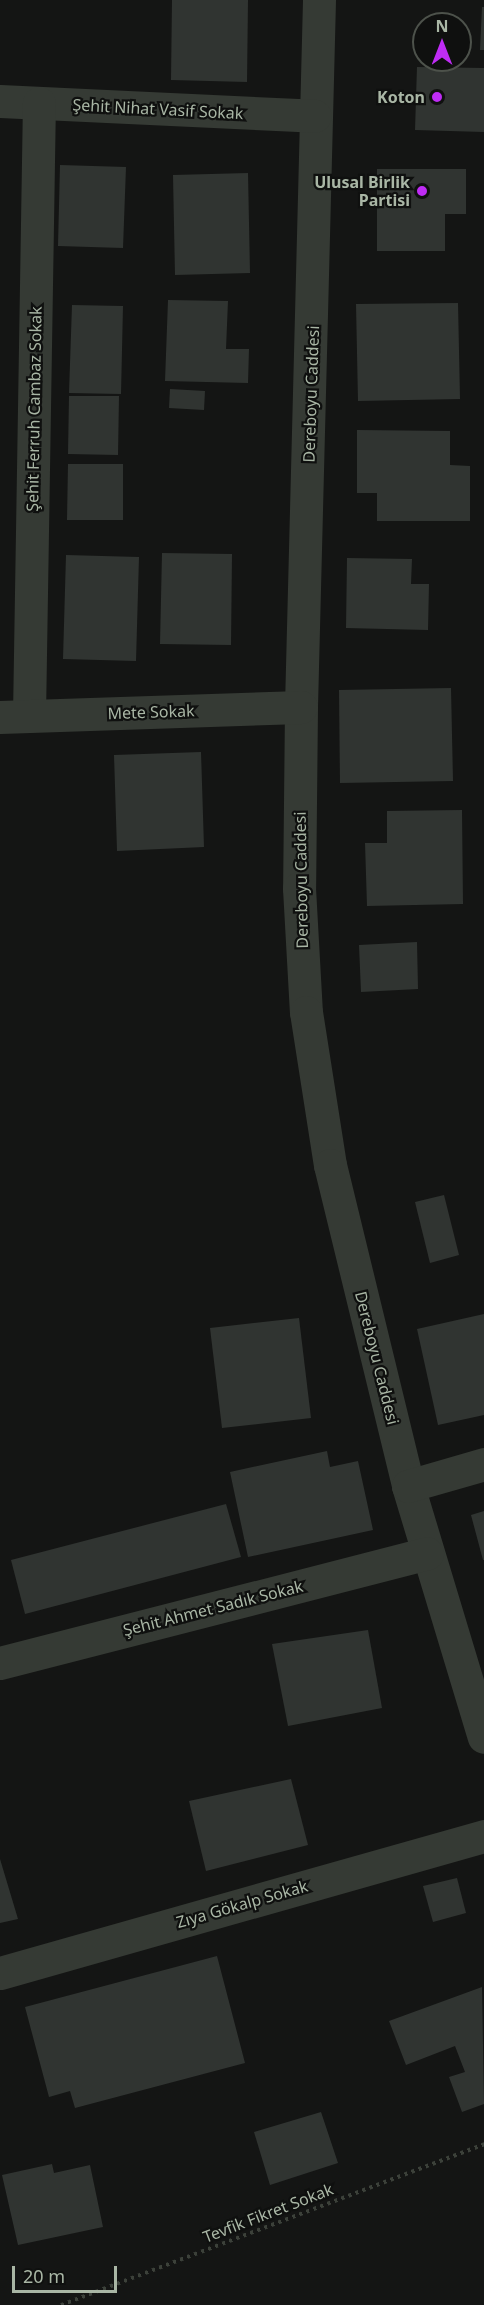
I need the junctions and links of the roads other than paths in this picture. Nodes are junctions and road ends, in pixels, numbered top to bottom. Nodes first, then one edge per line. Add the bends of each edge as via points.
1 (319, 0) edge
2 (0, 101) edge
3 (39, 103) junction
4 (315, 116) junction
5 (301, 707) junction
6 (14, 716) edge
7 (484, 1464) edge
8 (408, 1486) junction
9 (427, 1553) junction
10 (0, 1663) edge
11 (484, 1737) edge
12 (484, 1836) edge
13 (0, 1973) edge

1 - 4 street, Dereboyu Caddesi
2 - 3 street, Şehit Nihat Vasif Sokak
3 - 4 street, Şehit Nihat Vasif Sokak
3 - 6 street, Şehit Ferruh Cambaz Sokak
4 - 5 street, Dereboyu Caddesi
5 - 6 street, Mete Sokak
5 - 8 street, Dereboyu Caddesi via 299,888 314,1080 330,1165
7 - 8 street
8 - 9 street, Dereboyu Caddesi
9 - 10 street, Şehit Ahmet Sadık Sokak
9 - 11 street, Dereboyu Caddesi
12 - 13 street, Zıya Gökalp Sokak

